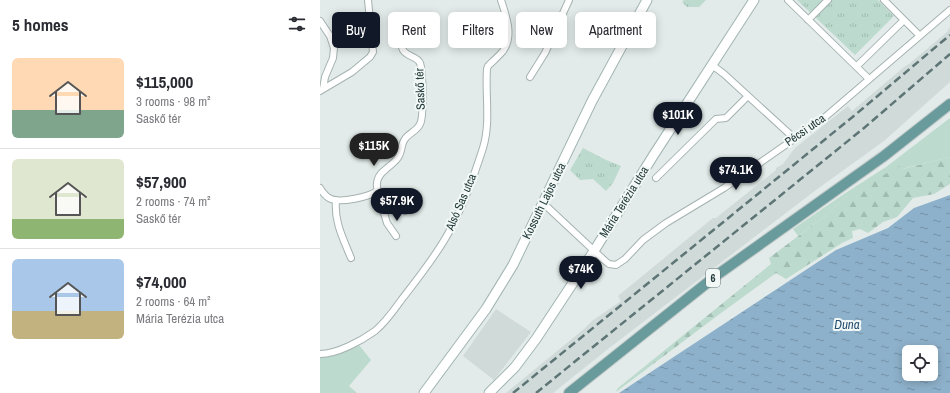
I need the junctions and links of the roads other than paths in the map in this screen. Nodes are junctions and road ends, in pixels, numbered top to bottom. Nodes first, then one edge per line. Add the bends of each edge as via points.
1 (368, 0) edge
2 (502, 0) edge
3 (569, 0) edge
4 (647, 0) edge
5 (754, 0) edge
6 (788, 0) edge
7 (828, 0) edge
8 (884, 0) edge
9 (950, 10) edge
10 (808, 20) junction
11 (904, 20) junction
12 (320, 21) edge
13 (920, 36) junction
14 (403, 48) edge
15 (712, 65) junction
16 (857, 66) junction
17 (530, 77) dead end
18 (869, 79) junction
19 (322, 90) edge
20 (748, 96) junction
21 (950, 104) edge
22 (794, 138) junction
23 (656, 178) dead end
24 (320, 188) edge
25 (377, 191) junction
26 (336, 200) junction
27 (543, 203) junction
28 (389, 208) junction
29 (406, 211) dead end
30 (396, 236) dead end
31 (594, 251) junction
32 (351, 258) dead end
33 (320, 354) edge
34 (424, 393) edge
35 (489, 393) edge
36 (569, 393) edge

1 - 19 street via 373,52 352,72
2 - 33 street, Alsó Sas utca via 509,35 508,44 487,69 487,125 483,147 450,231 381,325 340,350
3 - 17 street via 545,53
4 - 27 main road, Kossuth Lajos utca via 592,101
5 - 15 main road, Mária Terézia utca
6 - 10 street
7 - 10 street
8 - 11 street
9 - 13 street, Pécsi utca
10 - 16 street
11 - 13 street
11 - 16 street
12 - 19 street via 334,48
13 - 18 street, Pécsi utca
14 - 25 street, Saskő tér via 406,54 420,62 421,123 404,140 399,158 378,178
15 - 20 street
15 - 31 main road, Mária Terézia utca
16 - 18 street
18 - 22 street, Pécsi utca via 824,118
20 - 22 street
20 - 23 street via 726,118 716,119
21 - 36 main road, 6 via 884,156 717,275
22 - 31 street, Pécsi utca via 724,188 666,223 643,240 620,263 609,264
24 - 26 street via 329,198
25 - 26 street via 370,196
25 - 28 street
26 - 32 street via 337,223
27 - 31 street, Pécsi utca
27 - 34 main road, Kossuth Lajos utca via 498,291
28 - 29 street via 395,206
28 - 30 street via 384,213 386,223
31 - 35 main road, Mária Terézia utca via 529,350

